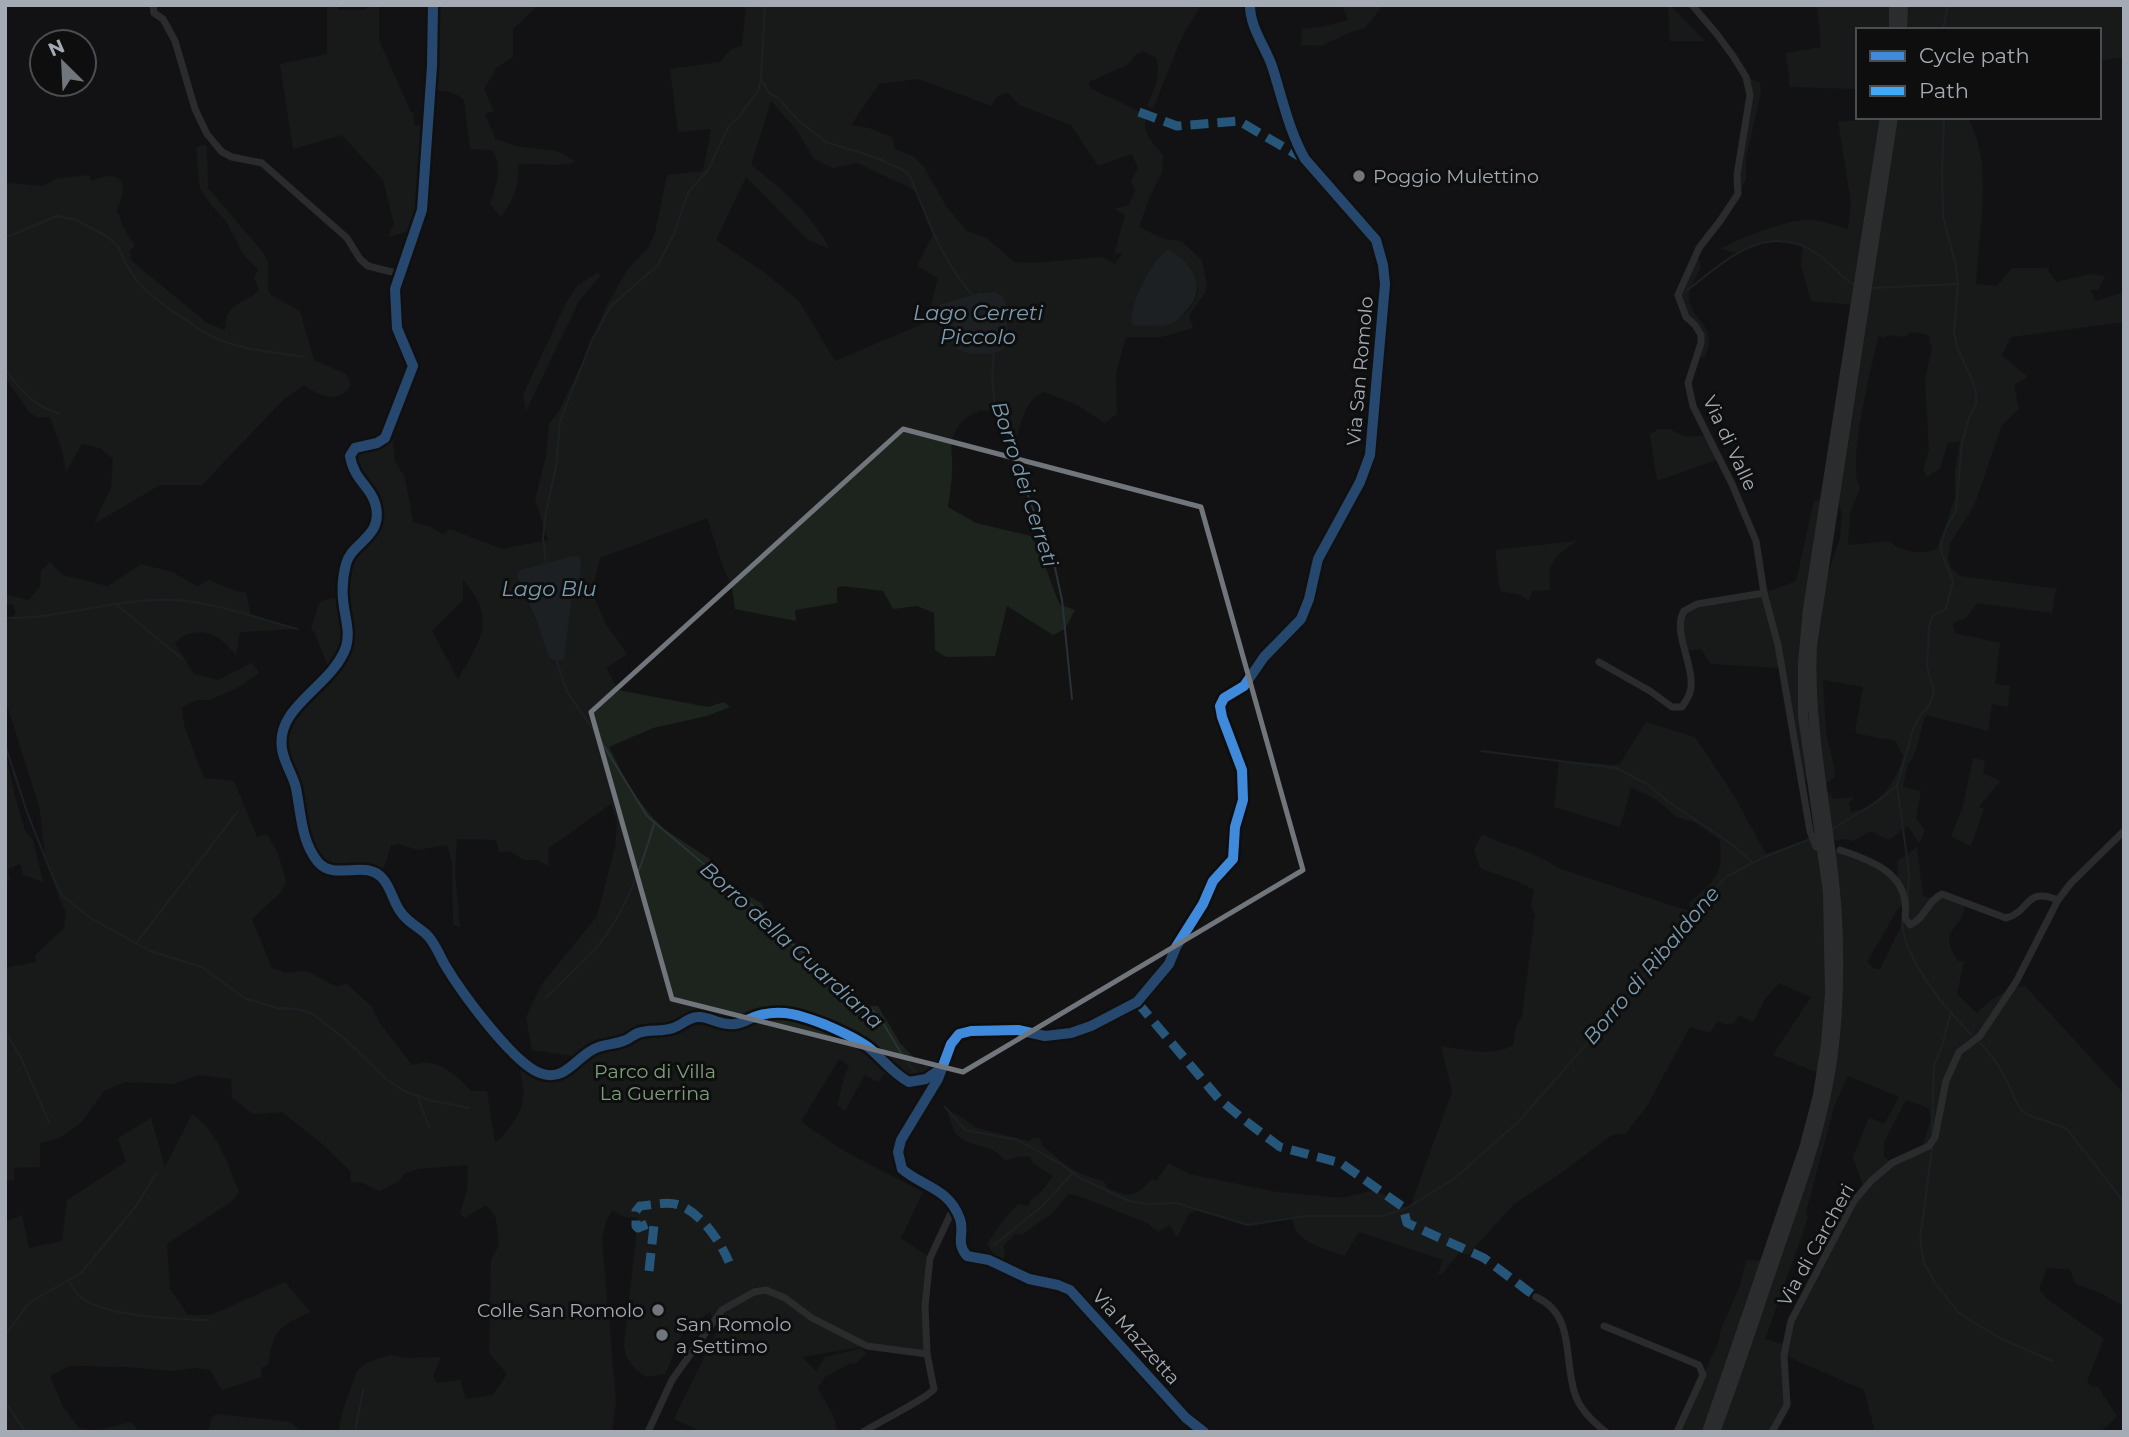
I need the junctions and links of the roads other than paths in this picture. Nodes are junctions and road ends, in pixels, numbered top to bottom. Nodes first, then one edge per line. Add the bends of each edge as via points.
1 (153, 5) edge
2 (433, 5) edge
3 (1250, 5) edge
4 (1692, 5) edge
5 (1894, 5) edge
6 (1903, 5) edge
7 (1894, 28) edge
8 (1902, 28) edge
9 (1885, 119) edge
10 (1893, 119) edge
11 (400, 274) junction
12 (1764, 593) junction
13 (1598, 662) dead end
14 (2124, 831) edge
15 (1813, 841) dead end
16 (1840, 850) dead end
17 (2058, 900) junction
18 (939, 1070) junction
19 (953, 1209) junction
20 (1536, 1297) dead end
21 (1604, 1326) dead end
22 (927, 1354) junction
23 (648, 1432) edge
24 (863, 1432) edge
25 (1204, 1432) edge
26 (1606, 1432) edge
27 (1677, 1432) edge
28 (1707, 1432) edge
29 (1715, 1432) edge
30 (1772, 1432) edge

1 - 11 street via 175,41 195,109 222,152 262,163 348,239 368,266
2 - 11 street via 422,210
3 - 18 street, Via San Romolo via 1297,145 1377,240 1385,284 1370,455 1318,559 1301,619 1264,657 1244,686 1224,698 1220,706 1242,770 1233,859 1213,881 1169,964 1137,1002 1081,1030 1045,1036 1018,1030 959,1034
4 - 12 street, Via di Valle via 1733,56 1746,77 1750,95 1738,194 1699,247 1678,299 1701,335 1688,383 1693,407 1756,541
5 - 7 highway
6 - 8 highway
9 - 28 highway via 1803,663 1803,716 1828,892 1826,1044 1805,1145
10 - 29 highway via 1812,645 1812,717 1838,929 1835,1037 1812,1150
11 - 18 street via 395,289 397,328 412,372 385,438 355,448 350,456 376,514 369,538 347,560 342,597 348,637 331,674 289,714 282,731 281,748 295,786 299,817 319,863 337,871 366,869 381,877 409,923 426,934 488,1024 528,1067 542,1074 564,1072 592,1049 639,1033 678,1027 690,1018 737,1024 771,1012 788,1012 825,1025 867,1046 909,1082 926,1079
12 - 13 street via 1697,604 1684,611 1680,622 1691,691 1682,706 1672,707
12 - 15 street, Via di Valle via 1778,645
14 - 17 street, Via di Carcheri
16 - 17 street via 1876,865 1898,882 1905,894 1905,918 1910,925 1942,894 2006,918 2037,895
17 - 30 street, Via di Carcheri via 2016,982 1980,1036 1955,1058 1935,1137 1929,1146 1892,1163 1871,1181 1837,1232 1791,1321 1784,1355 1787,1405
18 - 19 street, Via San Romolo via 901,1140 898,1160 910,1176 943,1194
19 - 22 street via 929,1258
19 - 25 street, Via Mazzetta via 960,1218 960,1243 967,1256 1070,1290
20 - 26 street via 1551,1306 1563,1322 1575,1395
21 - 27 street via 1699,1365 1703,1376
22 - 23 street via 867,1346 812,1318 785,1298 766,1290 754,1292 722,1310 673,1380
22 - 24 street via 931,1394

